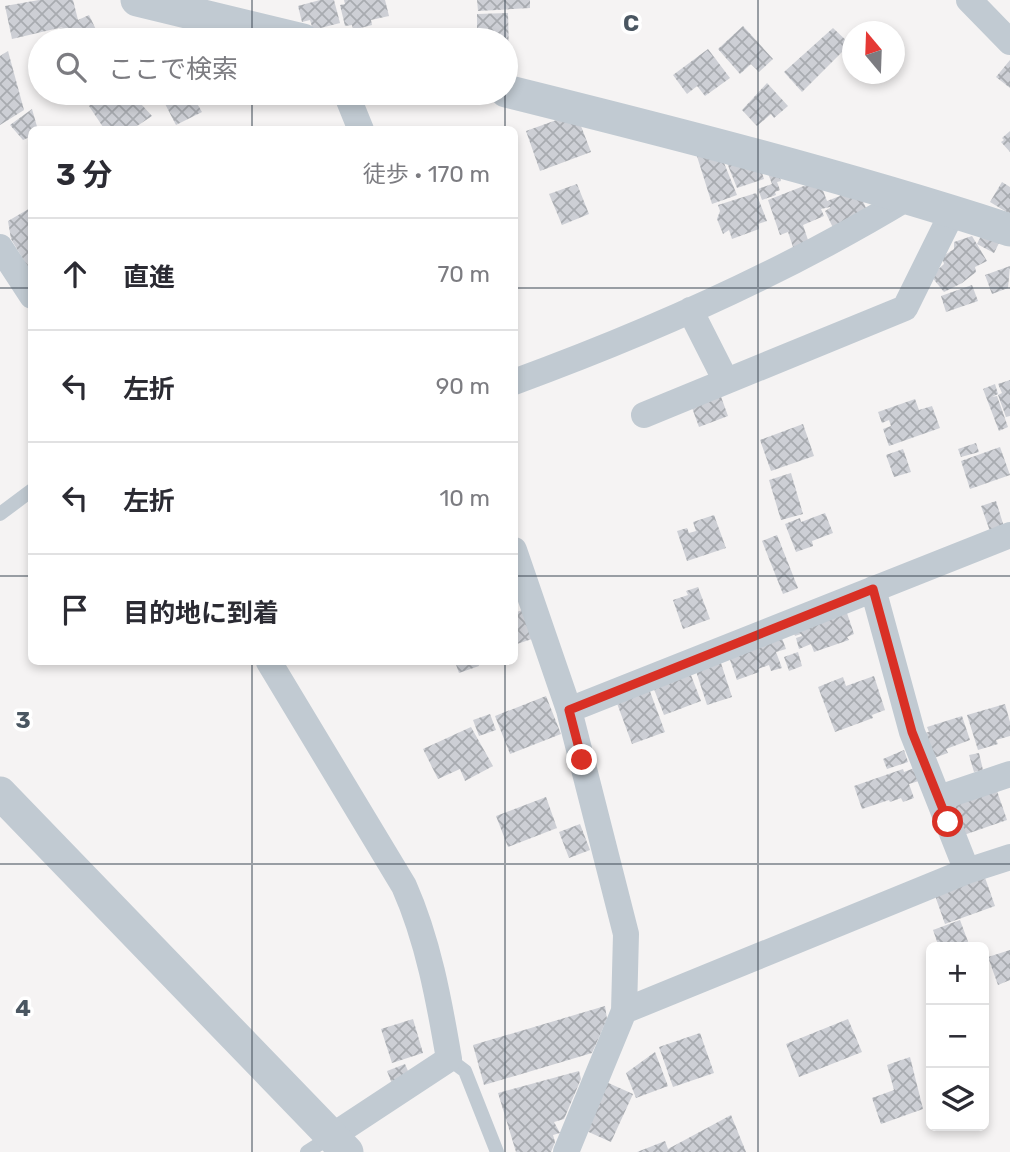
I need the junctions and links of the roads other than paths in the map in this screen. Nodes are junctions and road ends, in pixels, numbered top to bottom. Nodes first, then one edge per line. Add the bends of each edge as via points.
1 (137, 0) edge
2 (969, 0) edge
3 (253, 28) edge
4 (1010, 41) edge
5 (518, 94) edge
6 (351, 105) edge
7 (359, 126) edge
8 (909, 197) junction
9 (953, 211) junction
10 (1010, 230) edge
11 (0, 247) edge
12 (28, 290) edge
13 (690, 310) junction
14 (518, 381) edge
15 (726, 381) junction
16 (644, 415) dead end
17 (28, 493) edge
18 (0, 514) edge
19 (1010, 535) edge
20 (518, 562) edge
21 (873, 589) junction
22 (271, 665) edge
23 (569, 710) junction
24 (1010, 774) edge
25 (0, 793) edge
26 (939, 798) junction
27 (1010, 857) edge
28 (967, 871) junction
29 (624, 1011) junction
30 (449, 1059) junction
31 (329, 1147) edge
32 (498, 1152) edge
33 (566, 1152) edge

1 - 3 street
2 - 4 street
5 - 8 street
6 - 7 street
8 - 9 street
8 - 13 street via 821,247
9 - 10 street
9 - 15 street via 905,308
11 - 12 street
13 - 14 street
13 - 15 street
15 - 16 street
17 - 18 lane
19 - 21 street
20 - 23 street
21 - 23 street
21 - 26 street via 912,732
22 - 30 street via 404,886 419,919
23 - 29 street via 626,934
24 - 26 street
25 - 31 street
26 - 28 street
27 - 28 street
28 - 29 street
29 - 33 street
30 - 31 street
30 - 32 lane via 465,1071

